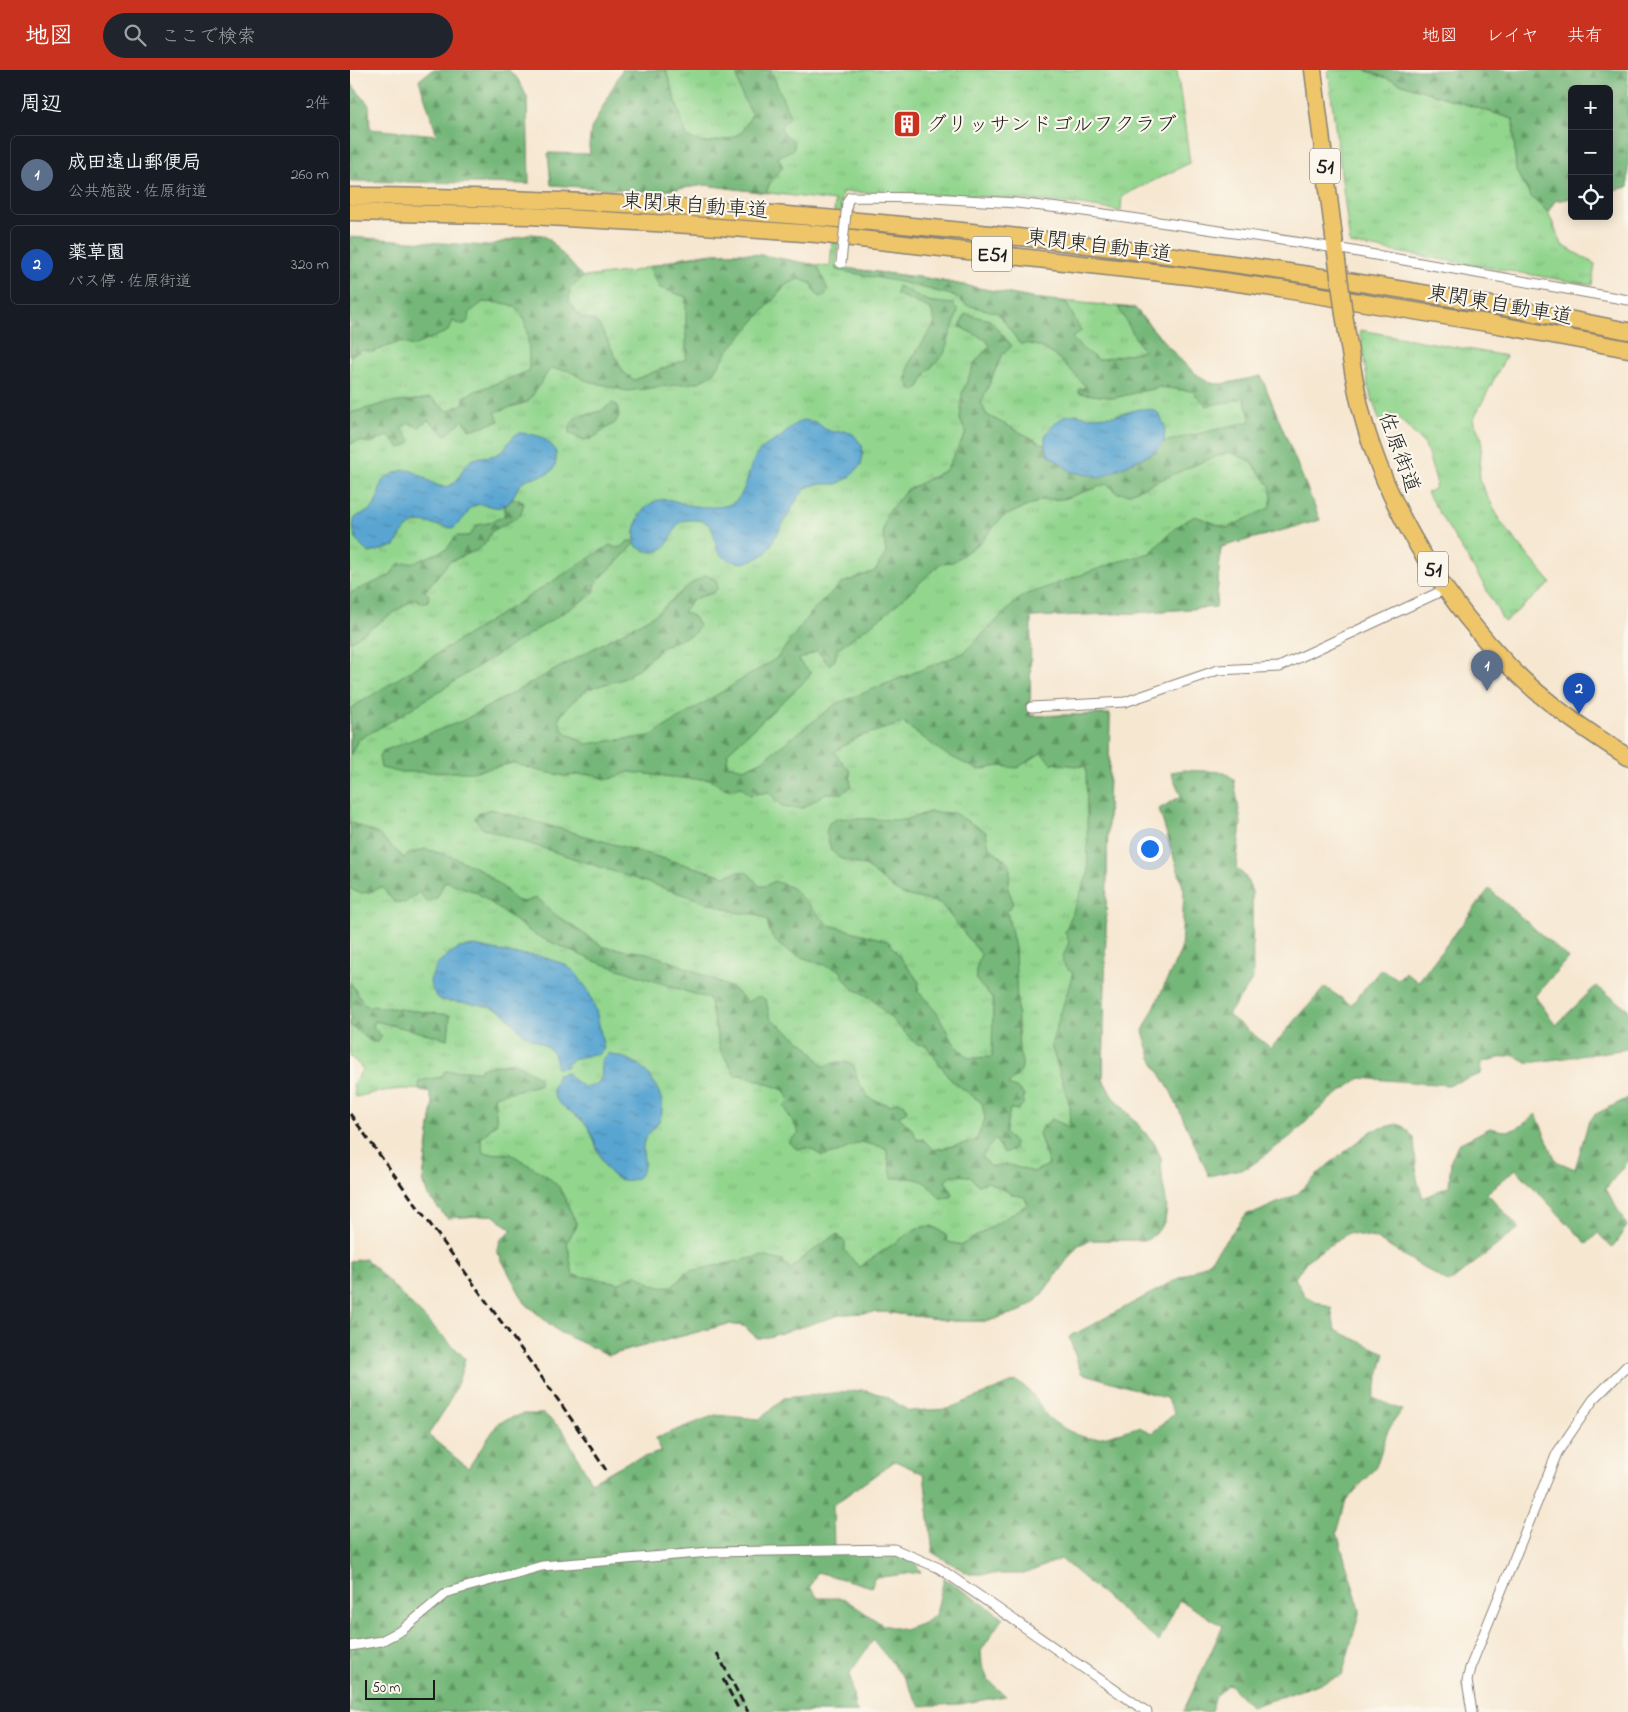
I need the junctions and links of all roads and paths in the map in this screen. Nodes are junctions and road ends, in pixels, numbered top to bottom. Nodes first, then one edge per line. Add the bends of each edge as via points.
1 (1313, 70) edge
2 (350, 196) edge
3 (350, 212) edge
4 (1336, 255) junction
5 (841, 263) dead end
6 (1628, 300) edge
7 (1628, 331) edge
8 (1628, 349) edge
9 (1446, 589) junction
10 (1031, 707) dead end
11 (1628, 757) edge
12 (1628, 1365) edge
13 (350, 1646) edge
14 (1147, 1712) edge
15 (1472, 1712) edge

1 - 4 highway, 佐原街道 / 51
2 - 7 highway, 東関東自動車道 / E51 via 692,208 980,232 1322,276
3 - 8 highway, 東関東自動車道 / E51 via 529,216 817,234 1261,286
4 - 5 street, bridge via 1084,211 1017,203 850,196
4 - 6 street
4 - 9 highway, 佐原街道 / 51, bridge via 1352,369 1370,442 1390,493
9 - 10 street via 1279,667 1218,670 1126,702
9 - 11 highway, 佐原街道 / 51 via 1511,668 1563,712
12 - 15 street via 1593,1400 1557,1453 1470,1668 1468,1681
13 - 14 street via 381,1641 402,1630 448,1592 542,1566 711,1552 894,1549 939,1568

